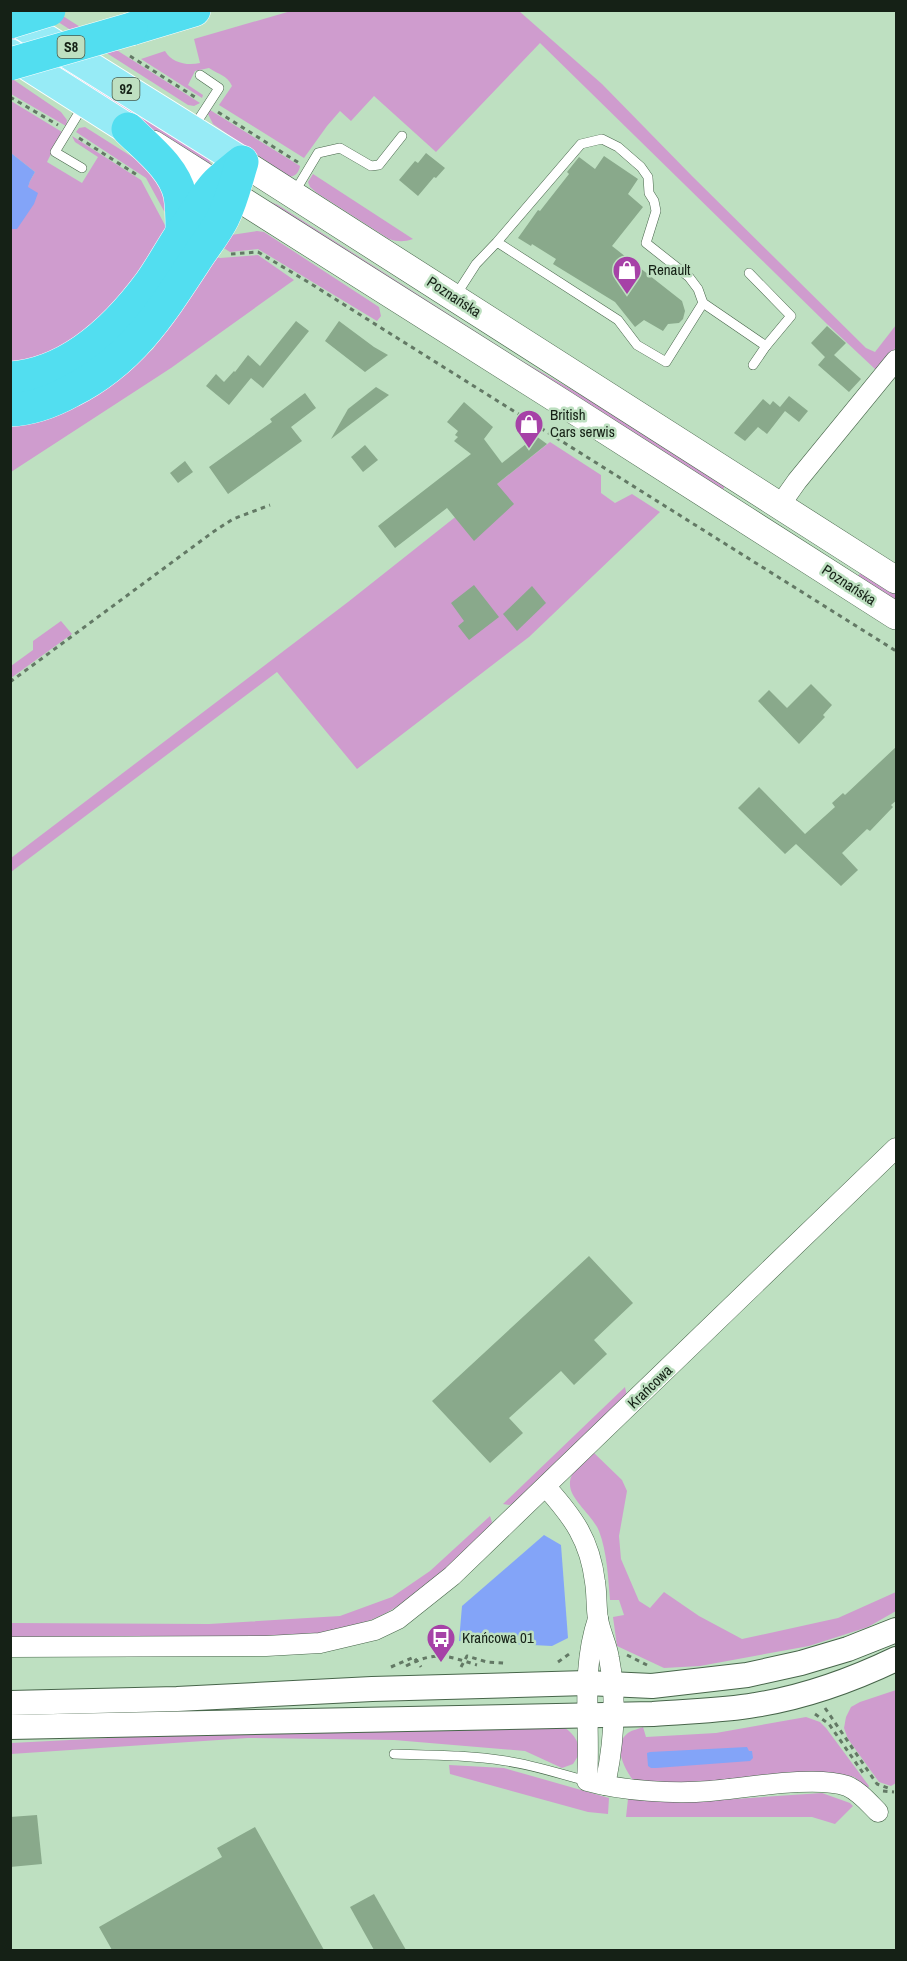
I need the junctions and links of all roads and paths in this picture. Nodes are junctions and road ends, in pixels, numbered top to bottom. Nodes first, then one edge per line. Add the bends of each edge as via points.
1 (49, 10) edge
2 (194, 10) edge
3 (10, 17) edge
4 (10, 22) edge
5 (129, 42) junction
6 (10, 54) edge
7 (10, 64) edge
8 (200, 75) dead end
9 (10, 97) edge
10 (86, 102) junction
11 (207, 105) junction
12 (128, 129) junction
13 (191, 130) junction
14 (68, 131) junction
15 (402, 136) dead end
16 (242, 162) junction
17 (82, 168) dead end
18 (308, 169) junction
19 (143, 178) dead end
20 (224, 189) junction
21 (293, 194) junction
22 (182, 232) junction
23 (497, 242) junction
24 (223, 255) dead end
25 (749, 273) dead end
26 (454, 297) junction
27 (703, 303) junction
28 (766, 346) junction
29 (897, 360) edge
30 (753, 365) dead end
31 (10, 378) edge
32 (10, 410) edge
33 (270, 505) dead end
34 (780, 505) junction
35 (897, 580) edge
36 (897, 616) edge
37 (897, 651) edge
38 (10, 682) edge
39 (897, 1148) edge
40 (546, 1487) junction
41 (598, 1619) junction
42 (897, 1630) edge
43 (10, 1647) edge
44 (618, 1652) dead end
45 (897, 1659) edge
46 (652, 1671) dead end
47 (587, 1683) junction
48 (612, 1684) junction
49 (10, 1703) edge
50 (824, 1707) dead end
51 (813, 1713) dead end
52 (613, 1716) junction
53 (587, 1717) junction
54 (10, 1727) edge
55 (394, 1754) dead end
56 (596, 1783) junction
57 (888, 1792) junction
58 (894, 1792) dead end
59 (883, 1806) joint

1 - 4 highway, bridge
2 - 5 highway, S8
3 - 13 main road, Poznańska / 92
5 - 7 highway, S8, bridge
5 - 11 path
6 - 10 main road, Poznańska / 92
8 - 11 lane via 219,88
9 - 14 path
10 - 12 main road, Poznańska / 92
10 - 14 lane
11 - 13 lane
11 - 18 path
12 - 20 main road, Poznańska
12 - 22 highway via 177,184
13 - 16 main road, Poznańska / 92
14 - 17 lane via 55,152
14 - 19 path
15 - 18 lane via 379,165 371,166 340,147 318,153
16 - 20 highway
16 - 21 main road, Poznańska
18 - 21 lane
20 - 22 highway
20 - 32 highway via 222,220 167,303 127,352 66,394
20 - 36 main road, Poznańska
21 - 26 main road, Poznańska
22 - 31 highway via 151,282 126,314 98,340 80,354 41,372
23 - 26 lane
23 - 27 lane via 618,320 637,345 666,362
23 - 27 lane via 581,144 602,139 618,147 648,177 656,211 646,243 689,277
24 - 37 path via 258,252
25 - 28 lane via 791,316
26 - 34 main road, Poznańska
27 - 28 lane
28 - 30 lane
29 - 34 street
33 - 38 path via 233,519 213,532
34 - 35 main road, Poznańska
39 - 40 street, Krańcowa
40 - 41 street via 570,1513 587,1544
40 - 43 street, Krańcowa via 452,1576 398,1619 375,1630 320,1643 266,1646
41 - 47 street via 591,1640
41 - 48 street via 610,1660
42 - 48 street via 839,1652 747,1674 652,1686
44 - 46 path via 642,1661
45 - 52 street via 855,1679 754,1706
47 - 48 street
47 - 49 street
47 - 53 street
48 - 52 street
50 - 57 path via 877,1784 888,1788
51 - 57 path via 829,1724 871,1785
52 - 53 street
52 - 56 street via 611,1757
53 - 54 street
53 - 56 street
55 - 56 lane via 505,1761
56 - 59 street via 658,1791 707,1791 828,1782 848,1786
57 - 58 path
57 - 59 path

